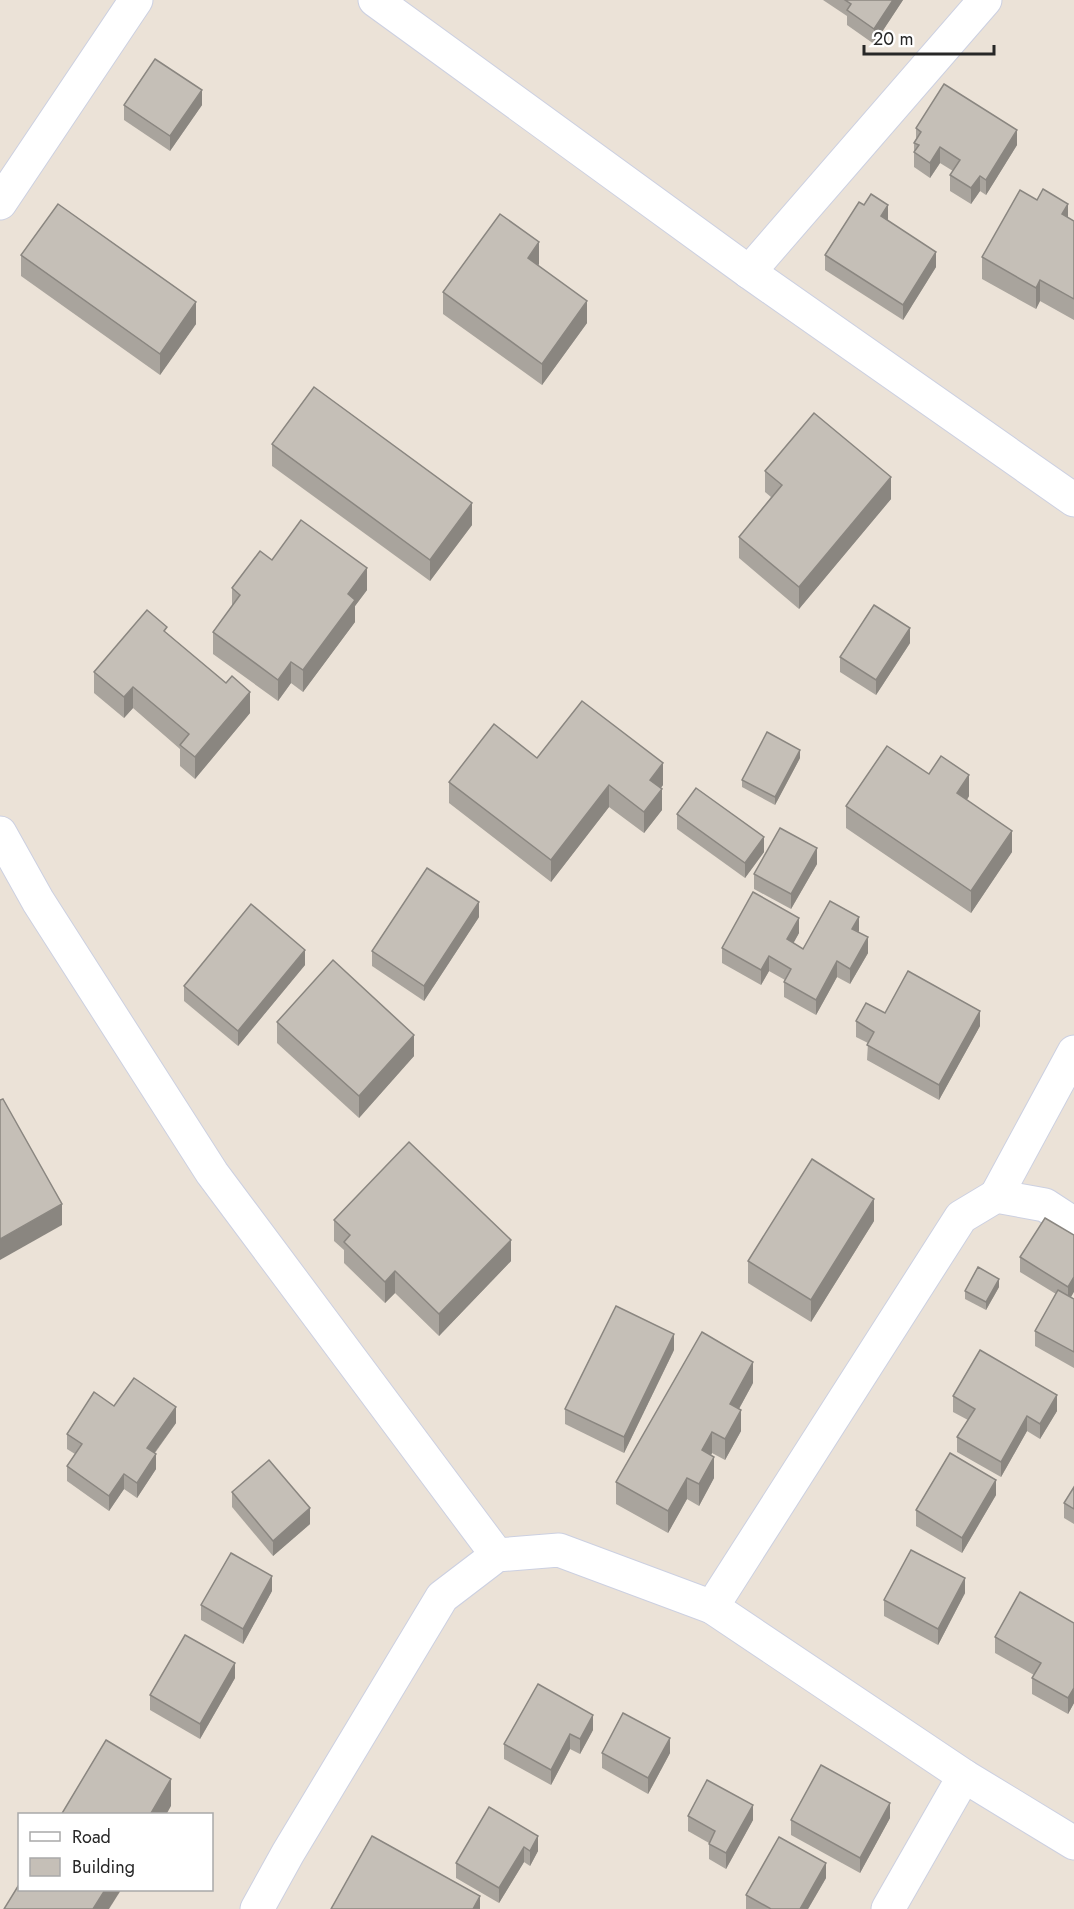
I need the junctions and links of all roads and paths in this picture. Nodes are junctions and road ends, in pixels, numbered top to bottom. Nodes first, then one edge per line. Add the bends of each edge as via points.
1 (136, 0) edge
2 (375, 0) edge
3 (985, 0) edge
4 (0, 203) edge
5 (749, 272) junction
6 (1074, 500) edge
7 (2, 843) edge
8 (1074, 1052) edge
9 (996, 1196) junction
10 (1074, 1224) edge
11 (497, 1555) junction
12 (712, 1607) junction
13 (964, 1776) junction
14 (1074, 1843) edge
15 (257, 1909) edge
16 (888, 1909) edge

1 - 4 street
2 - 5 street
3 - 5 street
5 - 6 street
7 - 11 street via 212,1173
8 - 9 street
9 - 10 street via 1045,1205
9 - 12 street via 961,1217
11 - 12 street via 560,1551
11 - 15 street via 442,1597
12 - 13 street
13 - 14 street
13 - 16 street

